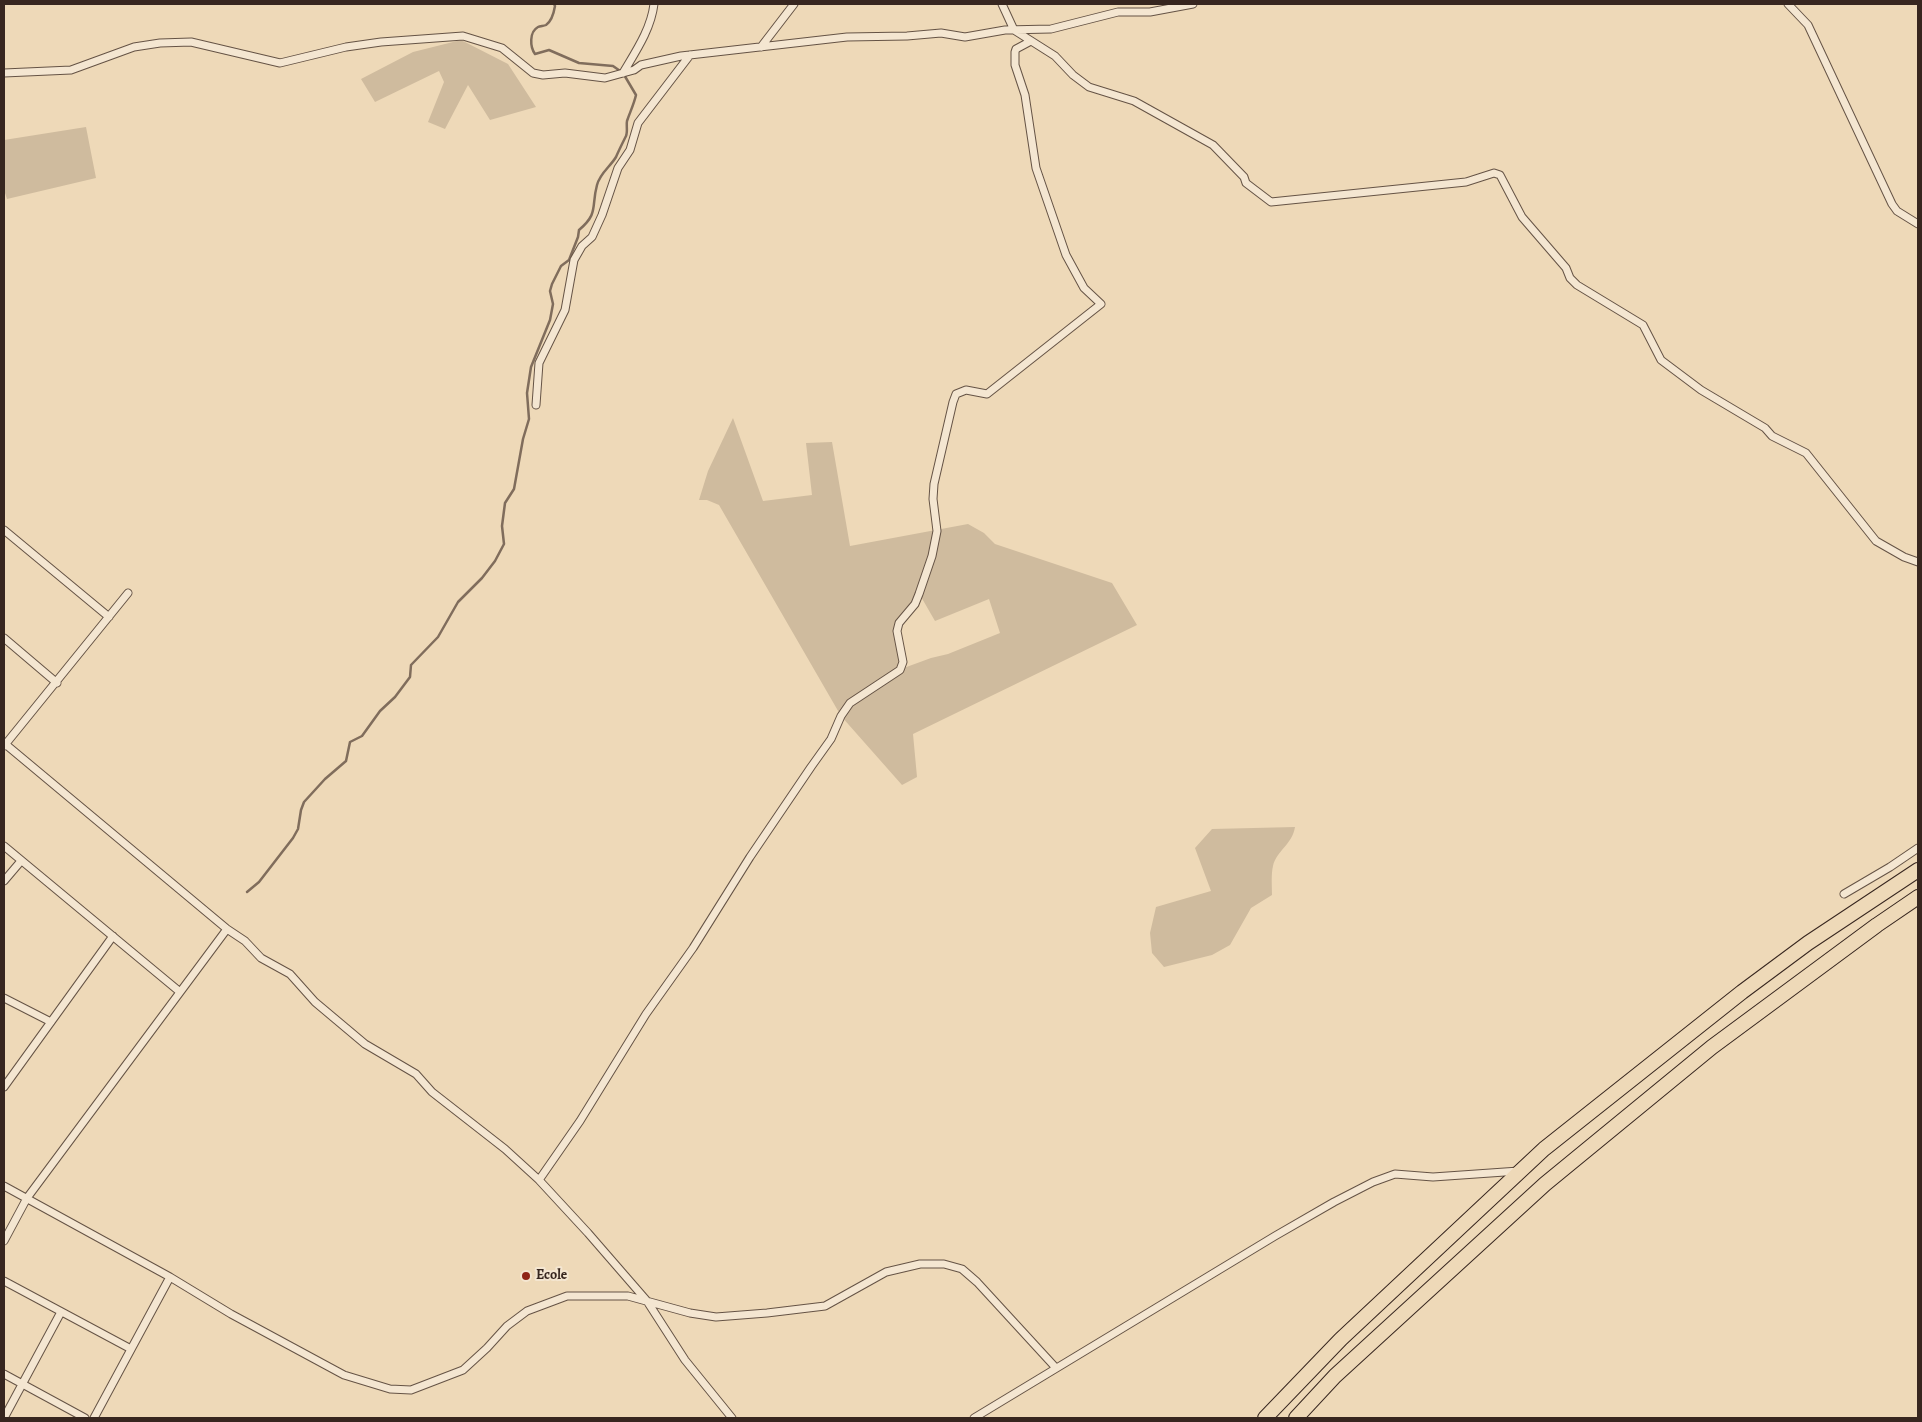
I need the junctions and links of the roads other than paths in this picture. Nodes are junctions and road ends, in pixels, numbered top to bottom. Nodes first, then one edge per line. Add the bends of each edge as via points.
1 (654, 4) edge
2 (794, 4) edge
3 (1002, 4) edge
4 (1193, 4) edge
5 (1788, 4) edge
6 (1014, 30) junction
7 (1031, 41) junction
8 (761, 47) junction
9 (690, 55) junction
10 (4, 73) edge
11 (623, 73) junction
12 (1918, 224) edge
13 (536, 405) dead end
14 (4, 530) edge
15 (1918, 562) edge
16 (128, 593) dead end
17 (109, 617) junction
18 (4, 638) edge
19 (57, 683) junction
20 (4, 745) edge
21 (4, 846) edge
22 (1918, 848) edge
23 (21, 861) junction
24 (1918, 870) edge
25 (4, 881) edge
26 (1844, 894) dead end
27 (1918, 897) edge
28 (227, 929) junction
29 (113, 936) junction
30 (180, 992) junction
31 (4, 998) edge
32 (51, 1022) junction
33 (4, 1087) edge
34 (1520, 1171) junction
35 (539, 1180) junction
36 (4, 1186) edge
37 (27, 1198) junction
38 (4, 1241) edge
39 (170, 1277) junction
40 (4, 1281) edge
41 (647, 1301) junction
42 (61, 1312) junction
43 (131, 1349) junction
44 (1056, 1368) junction
45 (4, 1374) edge
46 (22, 1384) junction
47 (4, 1418) edge
48 (85, 1418) edge
49 (94, 1418) edge
50 (732, 1418) edge
51 (974, 1418) edge
52 (1265, 1418) edge
53 (1296, 1418) edge

1 - 11 street via 652,17
2 - 8 street
3 - 6 street
4 - 6 street via 1150,12 1118,12 1051,29
5 - 12 street via 1808,25 1892,204
6 - 7 street
6 - 8 street via 965,37 941,33 848,37
7 - 15 street via 1055,56 1089,87 1134,101 1213,145 1246,183 1271,202 1466,182 1494,173 1500,175 1522,217 1577,285 1643,325 1661,360 1700,390 1765,428 1772,436 1806,453 1876,541
7 - 35 street via 1015,52 1036,168 1066,255 1084,288 1101,304 987,394 966,390 956,394 934,484 937,531 932,556 920,594 898,624 903,662 900,670 850,703 831,739 641,1021 580,1121
8 - 9 street
9 - 11 street via 641,65
9 - 13 street via 638,123 630,150 618,168 592,238 582,246 574,260 565,310 539,363
10 - 11 street via 71,70 134,47 160,43 191,42 280,63 355,46 463,36 502,48 533,73 604,78
14 - 17 street
16 - 17 street
17 - 19 street
18 - 19 street
19 - 20 street
20 - 28 street
21 - 23 street
22 - 26 street
23 - 25 street
23 - 29 street
24 - 34 highway via 1808,943 1742,992 1544,1148
27 - 53 highway via 1712,1047 1545,1184 1335,1376
28 - 30 street
28 - 35 street via 245,941 261,958 290,974 315,1002 365,1044 416,1074 432,1092
29 - 30 street
29 - 32 street
30 - 37 street
31 - 32 street
32 - 33 street
34 - 44 street via 1434,1176 1396,1174 1373,1182 1275,1236
34 - 52 highway via 1341,1339
35 - 41 street
36 - 37 street
37 - 38 street
37 - 39 street
39 - 41 street via 344,1375 390,1389 411,1390 463,1370 527,1312 567,1296 628,1296
39 - 43 street
40 - 42 street
41 - 44 street via 716,1317 811,1309 825,1306 886,1272 920,1264 944,1264 962,1269 977,1282
41 - 50 street via 685,1360
42 - 43 street
42 - 46 street
43 - 49 street
44 - 51 street
45 - 46 street
46 - 47 street
46 - 48 street

